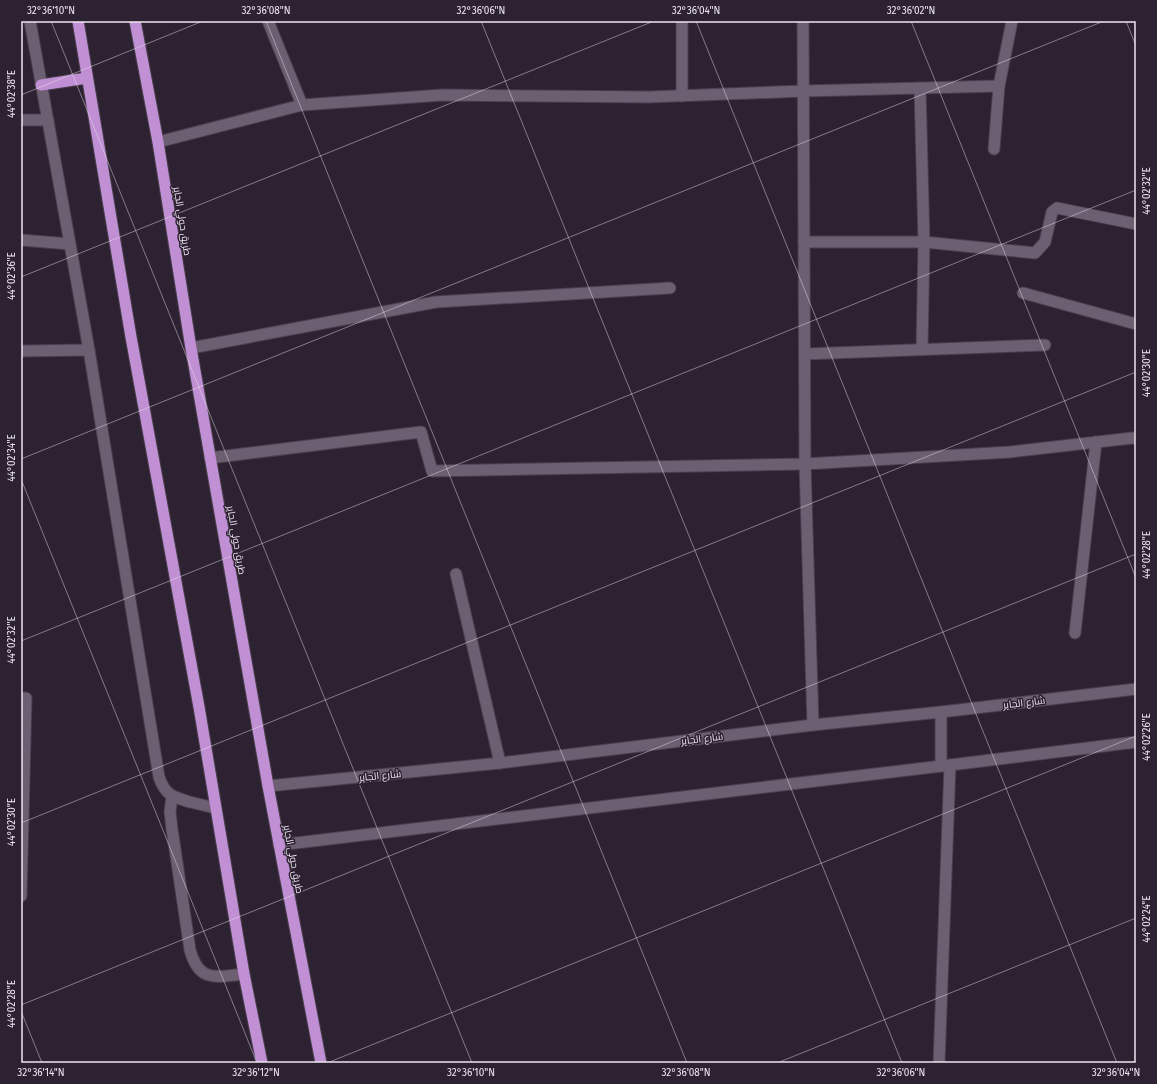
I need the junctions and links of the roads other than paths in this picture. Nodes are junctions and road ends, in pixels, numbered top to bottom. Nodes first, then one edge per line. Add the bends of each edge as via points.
1 (30, 21) edge
2 (78, 21) edge
3 (135, 21) edge
4 (268, 21) edge
5 (682, 21) edge
6 (803, 21) edge
7 (1012, 21) edge
8 (87, 78) junction
9 (41, 85) junction
10 (999, 86) junction
11 (920, 88) junction
12 (804, 91) junction
13 (682, 96) junction
14 (302, 105) junction
15 (21, 120) edge
16 (48, 120) junction
17 (158, 142) junction
18 (994, 149) dead end
19 (1136, 224) edge
20 (21, 240) edge
21 (804, 242) junction
22 (924, 242) junction
23 (70, 244) junction
24 (670, 288) dead end
25 (1023, 293) dead end
26 (1136, 324) edge
27 (1045, 345) dead end
28 (191, 348) junction
29 (922, 349) junction
30 (89, 350) junction
31 (21, 351) edge
32 (805, 354) junction
33 (1136, 439) edge
34 (1096, 442) junction
35 (210, 458) junction
36 (805, 464) junction
37 (456, 574) dead end
38 (1075, 632) dead end
39 (1136, 689) edge
40 (21, 698) edge
41 (941, 712) junction
42 (813, 725) junction
43 (1136, 742) edge
44 (500, 763) junction
45 (945, 766) junction
46 (268, 786) junction
47 (172, 796) junction
48 (215, 808) junction
49 (279, 845) junction
50 (21, 896) edge
51 (244, 974) junction
52 (262, 1063) edge
53 (321, 1063) edge
54 (939, 1063) edge

1 - 9 street
2 - 8 highway
3 - 17 highway, طريق حولي الجاير
4 - 14 street
5 - 13 street
6 - 12 street
7 - 10 street
8 - 9 highway
8 - 48 highway
9 - 16 street
10 - 11 street
10 - 18 street
11 - 12 street
11 - 22 street
12 - 13 street
12 - 21 street
13 - 14 street via 442,95
14 - 17 street
15 - 16 street
16 - 23 street
17 - 28 highway, طريق حولي الجاير
19 - 22 street via 1057,208 1052,212 1045,242 1035,253
20 - 23 street
21 - 22 street
21 - 32 street
22 - 29 street
23 - 30 street
24 - 28 street via 436,302
25 - 26 street
27 - 29 street
28 - 35 highway, طريق حولي الجاير
29 - 32 street
30 - 31 street
30 - 47 street via 159,777 161,785
32 - 36 street
33 - 34 street
34 - 36 street via 1010,452
34 - 38 street
35 - 36 street via 422,432 432,472
35 - 46 highway, طريق حولي الجاير
36 - 42 street
37 - 44 street
39 - 41 street, شارع الجاير
40 - 50 street via 26,698
41 - 42 street, شارع الجاير
41 - 45 street
42 - 44 street, شارع الجاير
43 - 45 street
44 - 46 street, شارع الجاير
45 - 49 street
45 - 54 street
46 - 49 highway, طريق حولي الجاير
47 - 48 street
47 - 51 street via 172,830 193,960 203,973 208,975 220,977
48 - 51 highway
49 - 53 highway, طريق حولي الجاير
51 - 52 highway

